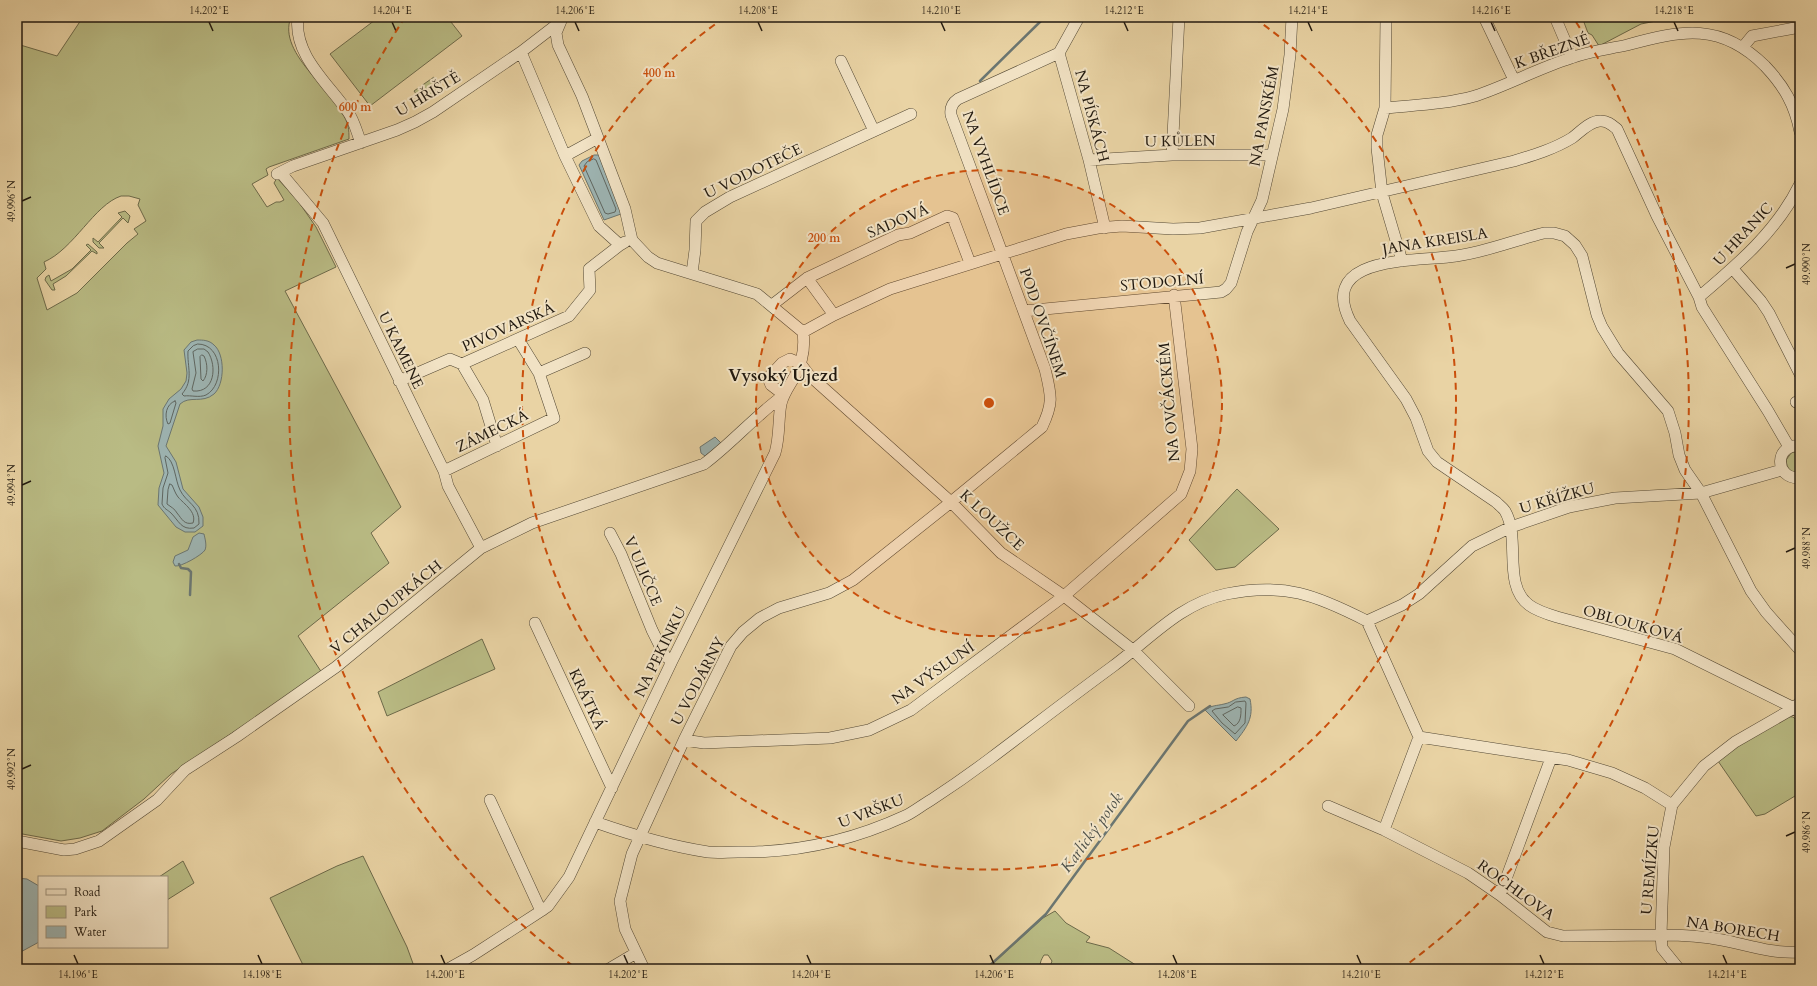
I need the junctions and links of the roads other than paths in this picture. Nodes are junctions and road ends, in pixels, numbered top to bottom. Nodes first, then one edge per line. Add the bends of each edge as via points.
1 (298, 17) edge
2 (1080, 17) edge
3 (1179, 17) edge
4 (1292, 17) edge
5 (1386, 17) edge
6 (1484, 17) edge
7 (1555, 17) edge
8 (563, 19) edge
9 (1800, 27) edge
10 (1743, 47) junction
11 (521, 52) junction
12 (1059, 53) junction
13 (1572, 57) junction
14 (841, 61) dead end
15 (1514, 80) junction
16 (1385, 108) junction
17 (911, 114) dead end
18 (874, 131) junction
19 (1800, 132) edge
20 (598, 138) junction
21 (360, 143) junction
22 (1172, 155) junction
23 (1272, 155) junction
24 (565, 156) junction
25 (1089, 160) junction
26 (279, 174) joint
27 (1800, 183) edge
28 (1382, 193) junction
29 (1253, 218) junction
30 (1104, 228) junction
31 (632, 240) junction
32 (620, 245) junction
33 (1002, 253) junction
34 (1402, 261) junction
35 (970, 263) junction
36 (1733, 269) junction
37 (692, 273) junction
38 (807, 278) junction
39 (1174, 295) junction
40 (1699, 297) junction
41 (772, 305) junction
42 (1024, 311) junction
43 (834, 315) junction
44 (803, 332) junction
45 (518, 339) junction
46 (585, 353) dead end
47 (800, 363) junction
48 (462, 364) junction
49 (539, 373) junction
50 (1800, 374) edge
51 (399, 381) junction
52 (784, 395) junction
53 (497, 446) junction
54 (1800, 446) edge
55 (1789, 447) junction
56 (1782, 470) junction
57 (444, 472) junction
58 (1800, 478) edge
59 (1701, 493) junction
60 (951, 502) junction
61 (1511, 527) junction
62 (610, 533) dead end
63 (481, 548) junction
64 (1064, 596) junction
65 (1367, 621) junction
66 (535, 623) dead end
67 (1800, 650) edge
68 (1134, 651) junction
69 (672, 661) junction
70 (1189, 706) dead end
71 (1798, 708) edge
72 (1419, 738) junction
73 (684, 740) junction
74 (1551, 758) junction
75 (612, 788) junction
76 (490, 800) dead end
77 (1672, 805) junction
78 (1328, 806) dead end
79 (595, 822) junction
80 (1384, 830) junction
81 (639, 838) junction
82 (17, 841) edge
83 (1500, 895) junction
84 (541, 911) junction
85 (1661, 935) junction
86 (1800, 952) edge
87 (636, 953) junction
88 (448, 969) edge
89 (609, 969) edge
90 (644, 969) edge
91 (1679, 969) edge

1 - 21 street via 297,30 302,51 349,113
2 - 12 street
3 - 22 street
4 - 23 street, NA PANSKÉM via 1283,108
5 - 16 street
6 - 15 street
7 - 13 street
8 - 11 street, U HŘIŠTĚ
8 - 20 street via 556,33 558,45
9 - 10 street via 1752,36
10 - 13 street, K BŘEZNÉ via 1719,37 1681,33 1657,36
10 - 19 street, K BŘEZNÉ via 1776,78 1790,98
11 - 21 street, U HŘIŠTĚ via 433,112 397,130
11 - 24 street
12 - 25 street, NA PÍSKÁCH
12 - 33 street, NA VYHLÍDCE via 958,99 951,106 951,115
13 - 15 street, K BŘEZNÉ
14 - 18 street
15 - 16 street, K BŘEZNÉ via 1460,100
16 - 28 street via 1377,148
17 - 18 street, U VODOTEČE
18 - 37 street, U VODOTEČE via 736,194 705,212 696,221 696,250
20 - 24 street
20 - 31 street via 625,209
21 - 26 street, U HŘIŠTĚ via 293,166
22 - 23 street, U KŮLEN
22 - 25 street, U KŮLEN
23 - 29 street, NA PANSKÉM via 1262,200
24 - 32 street via 599,226
25 - 30 street, NA PÍSKÁCH
26 - 51 street, U KAMENE via 323,223
27 - 36 street, U HRANIC via 1793,199 1772,228
28 - 29 street
28 - 34 street
28 - 40 street via 1514,161 1546,151 1591,124 1600,121 1610,123 1617,129 1624,142 1657,216
29 - 30 street via 1200,228
29 - 39 street, STODOLNÍ via 1231,283 1226,288 1221,292
30 - 33 street via 1066,234
31 - 32 street
31 - 37 street via 657,263
32 - 45 street, PIVOVARSKÁ via 589,269 590,290 569,316
33 - 35 street
33 - 42 street, POD OVČÍNEM
34 - 59 street, JANA KREISLA via 1456,256 1544,233 1564,236 1576,245 1582,256 1596,315 1602,327 1618,353 1668,411 1685,470
34 - 61 street, JANA KREISLA via 1361,270 1350,278 1344,291 1344,308 1350,321 1406,399 1428,451 1437,462 1496,502 1504,511
35 - 38 street, SADOVÁ via 953,218 947,216
35 - 43 street via 890,289
36 - 40 street, U HRANIC
36 - 50 street via 1769,313
37 - 41 street via 748,290
38 - 41 street, SADOVÁ
38 - 43 street
39 - 42 street, STODOLNÍ
39 - 64 street, NA OVČÁCKÉM via 1192,449 1190,471 1181,494
40 - 55 street via 1710,322
41 - 44 street
42 - 60 street, POD OVČÍNEM via 1045,369 1052,396 1050,411 1042,427
43 - 44 street
44 - 47 street
45 - 48 street, PIVOVARSKÁ
45 - 49 street
46 - 49 street
47 - 52 street
47 - 52 street via 790,359 782,363 768,378 771,385
47 - 60 street, K LOUŽCE via 809,375
48 - 51 street, PIVOVARSKÁ via 450,359
48 - 53 street, PIVOVARSKÁ via 482,400
49 - 53 street, ZÁMECKÁ via 554,418
51 - 57 street, U KAMENE
52 - 63 street, V CHALOUPKÁCH via 764,409 704,464 532,523
52 - 69 street, NA PEKINKU via 781,404 780,435 775,452
53 - 57 street, ZÁMECKÁ
54 - 55 street
55 - 56 street via 1781,457
56 - 58 street via 1790,477
56 - 59 street, U KŘÍŽKU
57 - 63 street, U KAMENE via 448,486
59 - 61 street, U KŘÍŽKU via 1615,498 1569,507
59 - 67 street via 1751,591
60 - 64 street, K LOUŽCE via 1001,553
60 - 73 street, U VODÁRNY via 853,580 829,592 779,608 760,618 743,632 731,646
61 - 65 street, U KŘÍŽKU via 1472,546 1419,594
61 - 71 street, OBLOUKOVÁ via 1514,579 1528,604 1540,612 1675,649
62 - 69 street, V ULIČCE via 664,656
63 - 82 street, V CHALOUPKÁCH via 336,667 185,770 156,800 99,842 64,850
64 - 68 street, K LOUŽCE
64 - 73 street, NA VÝSLUNÍ via 911,710 869,730 830,738 704,743
65 - 68 street, U VRŠKU via 1306,594 1272,589 1248,591 1225,594 1180,613
65 - 72 street
66 - 75 street, KRÁTKÁ
68 - 70 street, K LOUŽCE
68 - 81 street, U VRŠKU via 959,782 906,816 850,837 810,847 757,853 709,852
69 - 75 street, NA PEKINKU
71 - 77 street, U REMÍZKU via 1735,742 1704,766
72 - 74 street
72 - 80 street
73 - 81 street, U VODÁRNY
74 - 77 street via 1568,760 1612,773 1645,788
74 - 83 street
75 - 79 street, NA PEKINKU
76 - 84 street
77 - 85 street, U REMÍZKU via 1664,847
78 - 80 street, ROCHLOVA
79 - 81 street, U VRŠKU
79 - 84 street, NA PEKINKU via 569,877 548,906
80 - 83 street, ROCHLOVA via 1468,873
81 - 87 street, U VODÁRNY via 632,854 620,901 625,929
83 - 85 street, ROCHLOVA via 1547,932 1563,936
84 - 88 street, NA PEKINKU
85 - 86 street, NA BORECH via 1688,935 1722,940 1770,952
85 - 91 street via 1662,948
87 - 89 street
87 - 90 street, U VODÁRNY

